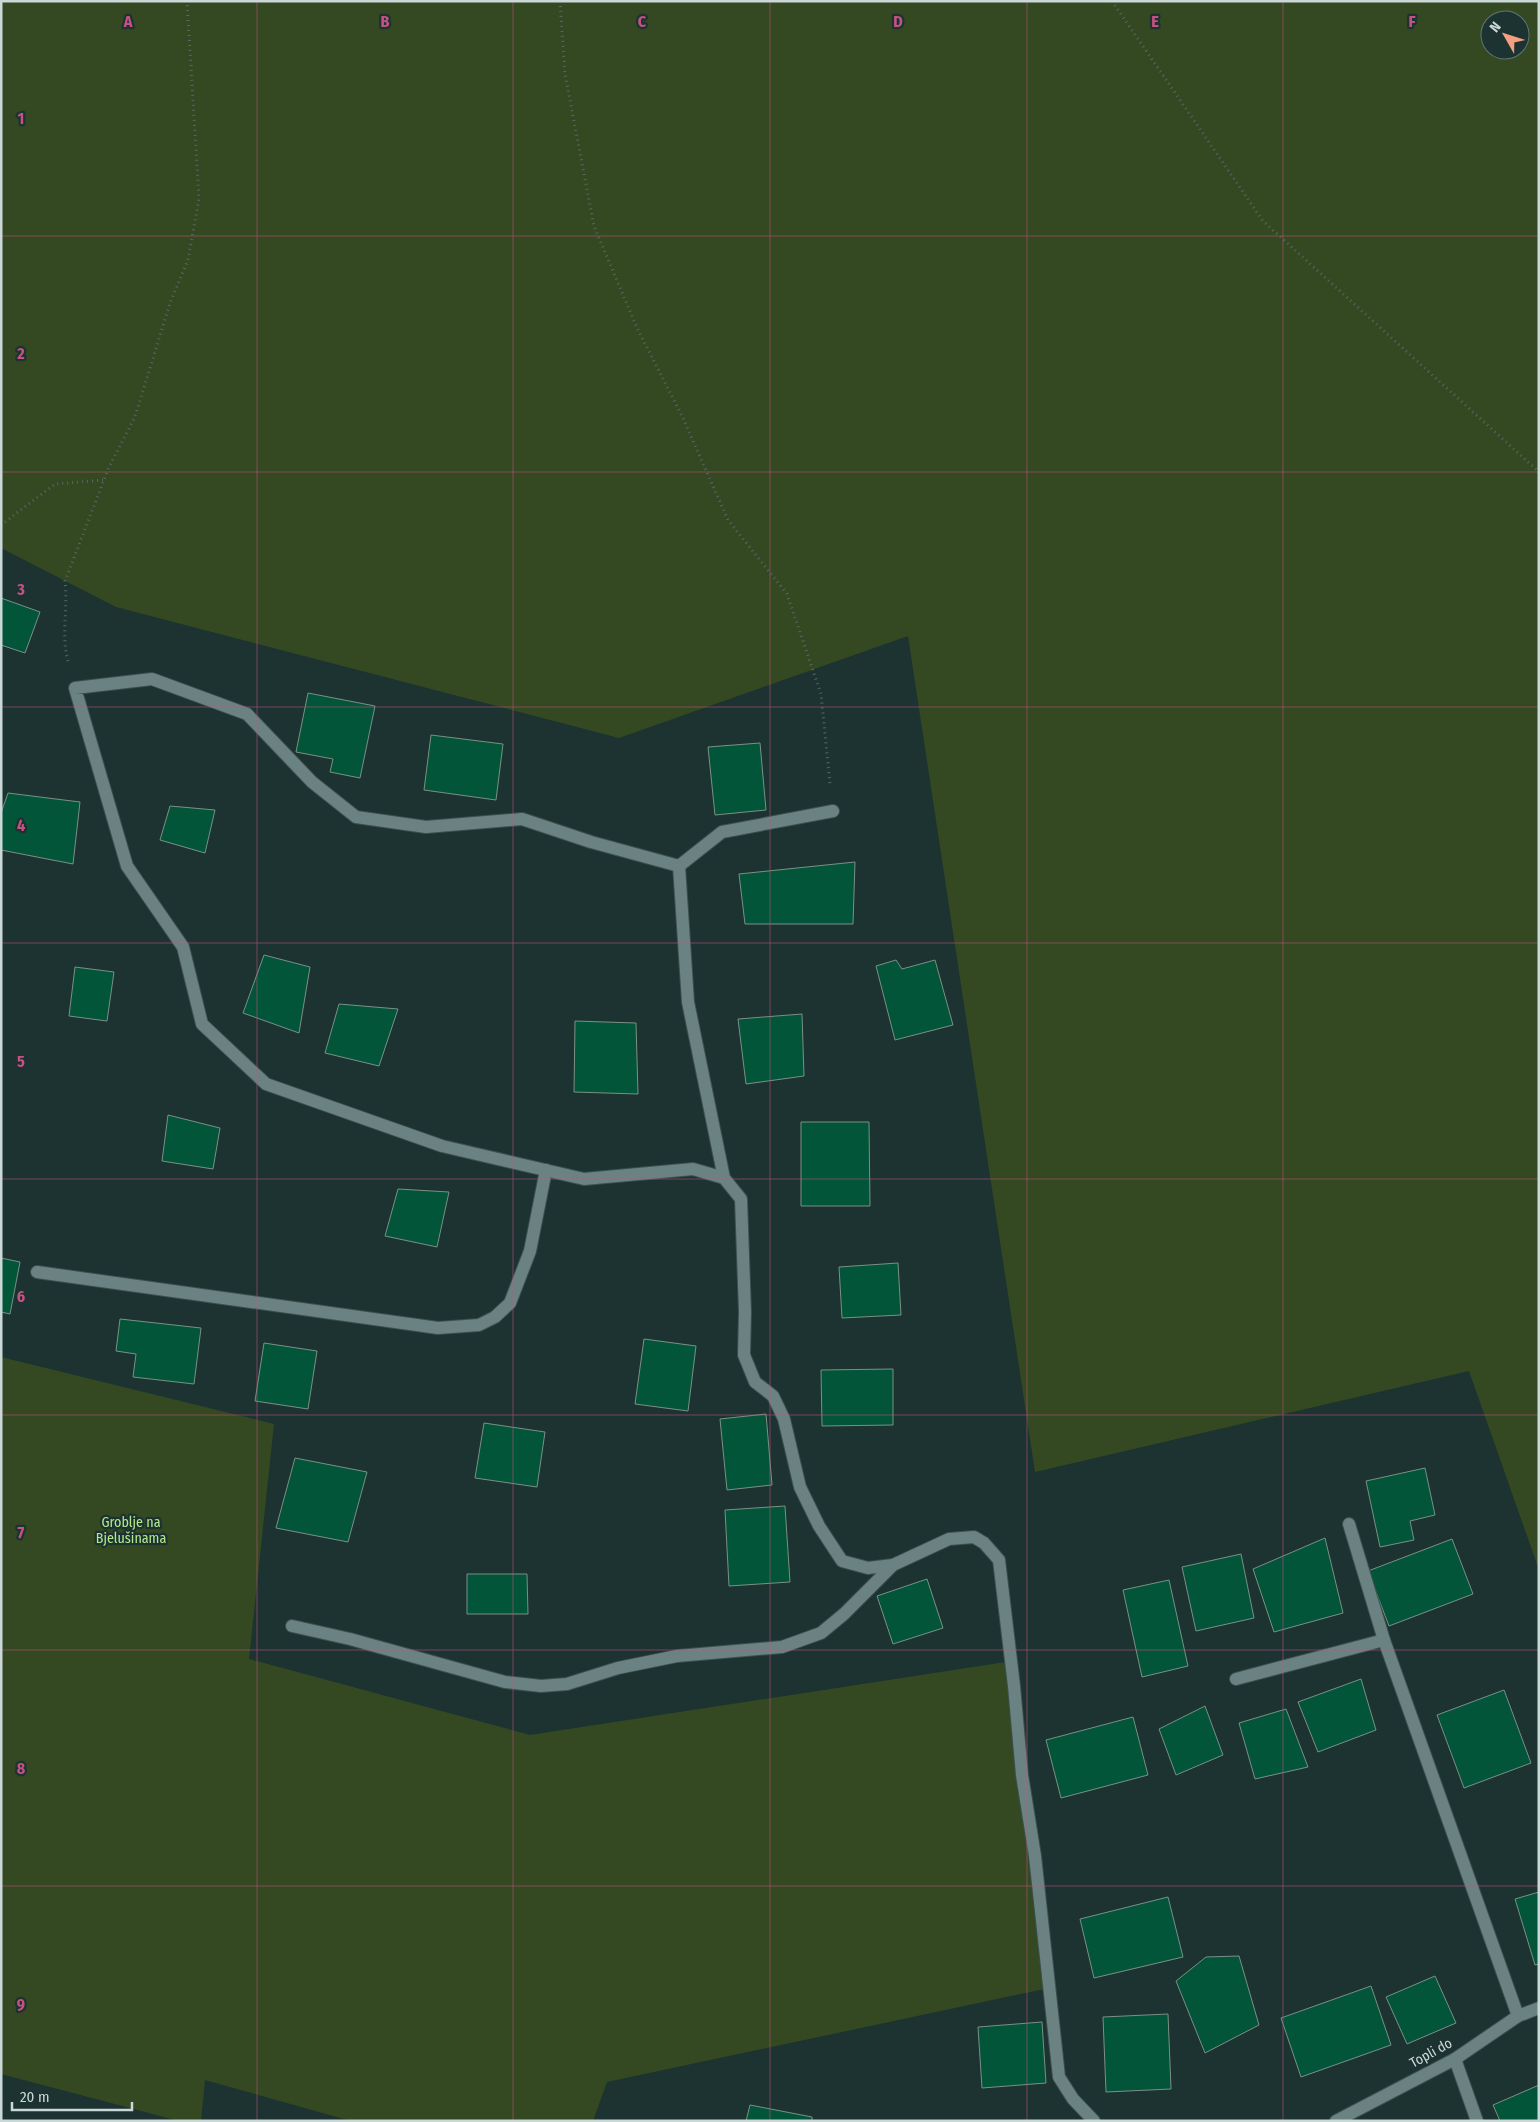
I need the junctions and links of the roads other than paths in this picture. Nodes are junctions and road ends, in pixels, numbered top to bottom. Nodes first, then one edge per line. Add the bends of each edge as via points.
1 (833, 811) road end
2 (679, 866) junction
3 (546, 1170) junction
4 (724, 1178) junction
5 (37, 1272) dead end
6 (1349, 1524) dead end
7 (893, 1566) junction
8 (292, 1626) dead end
9 (1384, 1640) junction
10 (1236, 1679) dead end
11 (1539, 2008) edge
12 (1518, 2016) junction
13 (1455, 2059) junction
14 (1094, 2121) edge
15 (1336, 2121) edge
16 (1477, 2121) edge

1 - 2 street via 722,832
2 - 3 street via 522,819 426,827 356,817 312,782 246,714 152,678 75,688 126,866 183,947 202,1024 266,1084 442,1146
2 - 4 street via 688,1002
3 - 4 street via 584,1178 693,1169
3 - 5 street via 530,1250 510,1303 479,1325 438,1328
4 - 7 street via 741,1199 744,1355 755,1382 772,1396 784,1419 800,1486 819,1526 842,1561 868,1568
6 - 9 street
7 - 8 street via 844,1614 813,1636 782,1647 677,1656 618,1668 567,1684 541,1686 505,1682
7 - 14 street via 949,1539 974,1537 984,1543 998,1560 1059,2077 1073,2099
9 - 10 street
9 - 12 street
11 - 12 street, Topli do
12 - 13 street, Topli do
13 - 15 street, Topli do
13 - 16 street

